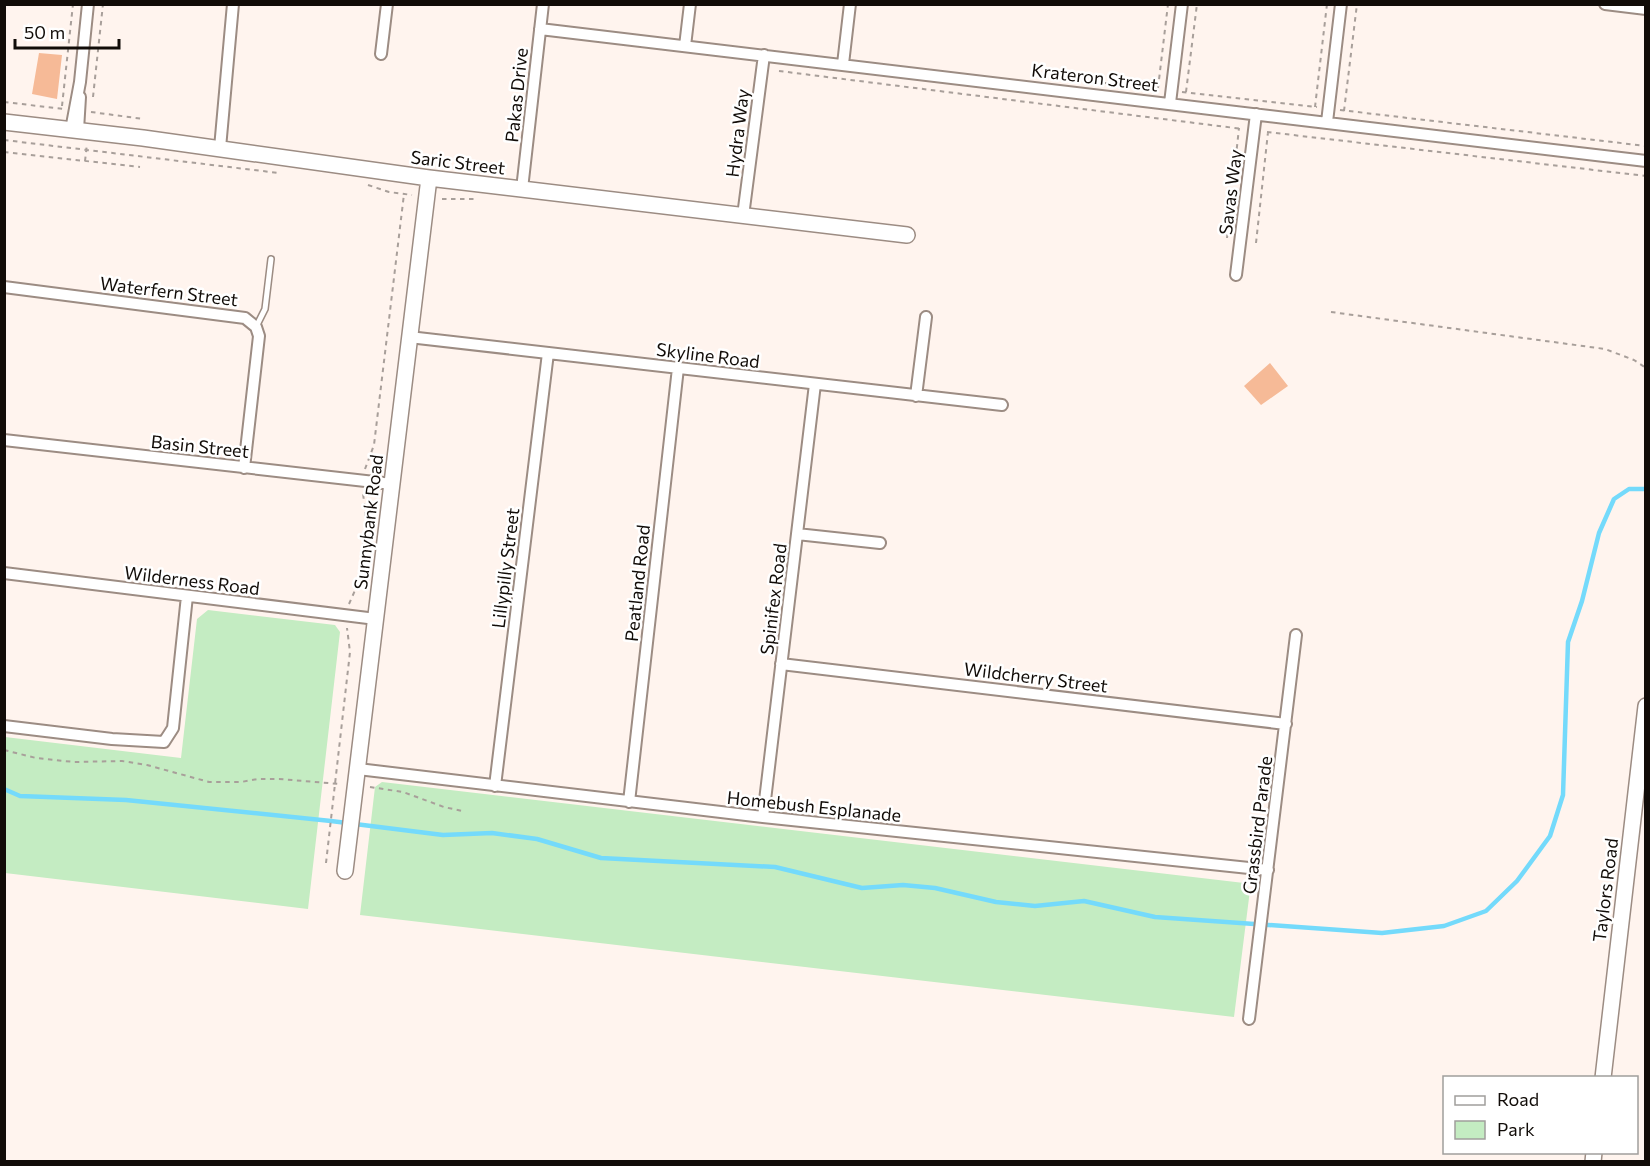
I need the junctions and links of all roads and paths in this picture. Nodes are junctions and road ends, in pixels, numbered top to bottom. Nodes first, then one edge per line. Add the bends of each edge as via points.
1 (73, 4) edge
2 (88, 4) edge
3 (103, 4) edge
4 (233, 4) edge
5 (387, 4) edge
6 (543, 4) edge
7 (690, 4) edge
8 (850, 4) edge
9 (1168, 4) edge
10 (1182, 4) edge
11 (1197, 4) edge
12 (1327, 4) edge
13 (1341, 4) edge
14 (1357, 4) edge
15 (1605, 4) edge
16 (1646, 9) edge
17 (540, 29) junction
18 (685, 46) junction
19 (381, 54) dead end
20 (764, 55) junction
21 (843, 64) junction
22 (773, 70) dead end
23 (1089, 81) dead end
24 (1158, 89) junction
25 (1171, 90) junction
26 (1186, 92) junction
27 (1243, 99) junction
28 (93, 102) dead end
29 (1170, 103) junction
30 (1315, 107) junction
31 (1328, 108) junction
32 (62, 109) dead end
33 (1344, 111) junction
34 (1241, 112) junction
35 (1256, 114) junction
36 (1313, 121) junction
37 (4, 122) edge
38 (1327, 122) junction
39 (1239, 128) junction
40 (1254, 130) junction
41 (79, 131) junction
42 (1268, 132) junction
43 (1310, 137) junction
44 (1646, 147) edge
45 (220, 148) junction
46 (4, 152) edge
47 (85, 161) junction
48 (1646, 161) edge
49 (140, 167) dead end
50 (1646, 176) edge
51 (429, 178) junction
52 (522, 189) junction
53 (404, 194) dead end
54 (743, 216) junction
55 (907, 235) dead end
56 (1227, 238) dead end
57 (1256, 243) dead end
58 (271, 259) dead end
59 (1236, 275) dead end
60 (4, 287) edge
61 (1331, 312) dead end
62 (926, 317) dead end
63 (256, 327) junction
64 (410, 337) junction
65 (548, 353) junction
66 (678, 368) junction
67 (1646, 368) edge
68 (815, 384) junction
69 (916, 396) junction
70 (1002, 405) dead end
71 (4, 440) edge
72 (244, 468) junction
73 (363, 481) junction
74 (392, 484) junction
75 (797, 534) junction
76 (880, 543) dead end
77 (4, 573) edge
78 (187, 596) junction
79 (347, 616) junction
80 (376, 619) junction
81 (1296, 635) dead end
82 (781, 664) junction
83 (1646, 706) edge
84 (1286, 724) junction
85 (4, 726) edge
86 (4, 750) edge
87 (357, 777) junction
88 (335, 783) junction
89 (495, 786) junction
90 (629, 802) junction
91 (462, 811) dead end
92 (763, 818) junction
93 (326, 863) dead end
94 (1268, 870) junction
95 (345, 871) dead end
96 (1250, 1019) dead end
97 (1603, 1076) edge

1 - 32 path
2 - 41 street
3 - 28 path
4 - 45 street
5 - 19 street
6 - 17 street, Pakas Drive
7 - 18 street
8 - 21 street
9 - 24 path
10 - 25 street
11 - 26 path
12 - 30 path
13 - 31 street
14 - 33 path
15 - 16 street
17 - 18 street, Krateron Street
17 - 52 street, Pakas Drive
18 - 20 street, Krateron Street
20 - 21 street, Krateron Street
20 - 54 street, Hydra Way
21 - 29 street, Krateron Street
22 - 39 path
23 - 24 path
24 - 25 path
25 - 26 path
25 - 29 street
26 - 27 path
27 - 30 path
27 - 34 path
29 - 34 street, Krateron Street
30 - 31 path
30 - 36 path
31 - 33 path
31 - 38 street
33 - 44 path
34 - 35 street, Krateron Street
34 - 39 path
35 - 36 street, Krateron Street
35 - 40 street, Savas Way
36 - 38 street, Krateron Street
36 - 43 path
37 - 41 street, Saric Street
38 - 48 street, Krateron Street
39 - 40 path
39 - 56 path
40 - 42 path
40 - 59 street, Savas Way
41 - 45 street, Saric Street
41 - 47 path
42 - 43 path
42 - 57 path
43 - 50 path
45 - 51 street, Saric Street
46 - 47 path
47 - 49 path
51 - 52 street, Saric Street
51 - 64 street, Sunnybank Road
52 - 54 street, Saric Street
53 - 73 path via 374,445
54 - 55 street, Saric Street
58 - 63 lane via 265,309
60 - 63 street, Waterfern Street via 245,318
61 - 67 path via 1605,349
62 - 69 street
63 - 72 street, Waterfern Street via 260,336
64 - 65 street, Skyline Road
64 - 74 street, Sunnybank Road
65 - 66 street, Skyline Road
65 - 89 street, Lillypilly Street
66 - 68 street, Skyline Road
66 - 90 street, Peatland Road
68 - 69 street, Skyline Road
68 - 75 street, Spinifex Road
69 - 70 street, Skyline Road
71 - 72 street, Basin Street
72 - 73 street, Basin Street
73 - 74 street, Basin Street
73 - 79 path via 366,519 360,579
74 - 80 street, Sunnybank Road
75 - 76 street
75 - 82 street, Spinifex Road
77 - 78 street, Wilderness Road
78 - 79 street, Wilderness Road
78 - 85 street via 173,728 164,742
79 - 80 street, Wilderness Road
79 - 88 path via 350,652
80 - 87 street, Sunnybank Road
81 - 84 street, Grassbird Parade
82 - 84 street, Wildcherry Street
82 - 92 street, Spinifex Road
83 - 97 street, Taylors Road
84 - 94 street, Grassbird Parade
86 - 88 path via 74,762 122,761 209,782 279,778
87 - 88 path
87 - 89 street, Homebush Esplanade
87 - 91 path
87 - 95 street, Sunnybank Road
88 - 93 path
89 - 90 street, Homebush Esplanade
90 - 92 street, Homebush Esplanade
92 - 94 street, Homebush Esplanade
94 - 96 street, Grassbird Parade

